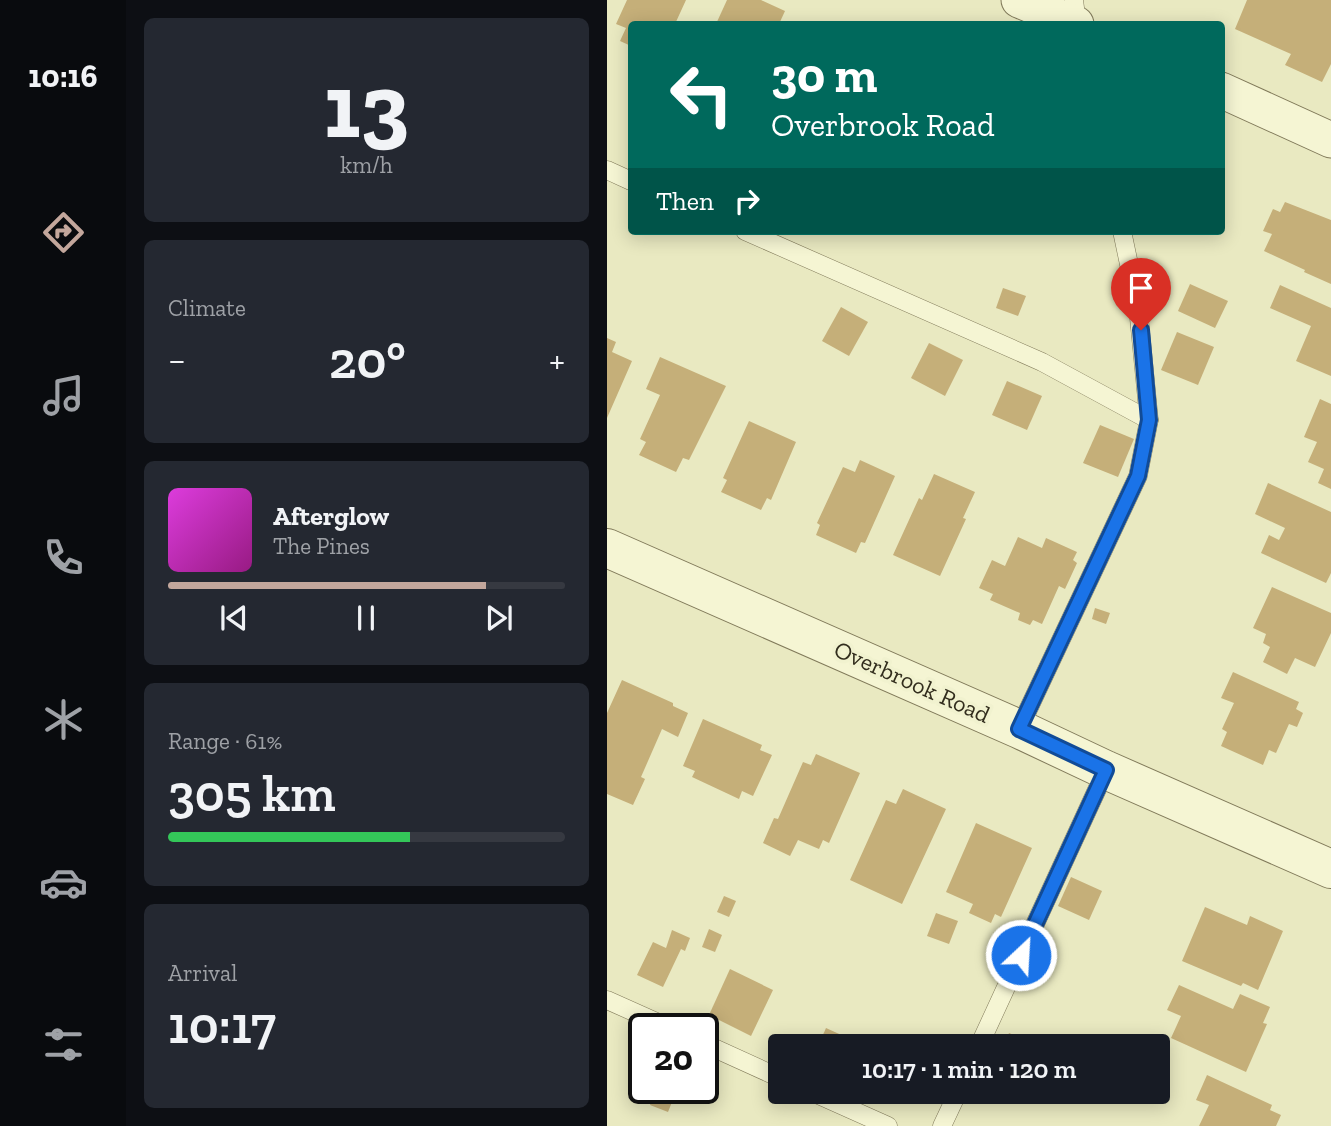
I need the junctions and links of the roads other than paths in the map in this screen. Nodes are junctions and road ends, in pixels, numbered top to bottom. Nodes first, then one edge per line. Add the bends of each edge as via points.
1 (1019, 0) edge
2 (1074, 0) edge
3 (1069, 21) edge
4 (1076, 21) edge
5 (1225, 92) edge
6 (1331, 140) edge
7 (607, 170) edge
8 (628, 180) edge
9 (754, 235) edge
10 (1123, 235) edge
11 (1149, 420) junction
12 (607, 548) edge
13 (1019, 729) junction
14 (1106, 770) junction
15 (1331, 869) edge
16 (607, 1000) edge
17 (636, 1013) edge
18 (985, 1034) edge
19 (719, 1050) edge
20 (768, 1073) edge
21 (839, 1104) edge
22 (952, 1104) edge
23 (888, 1126) edge
24 (942, 1126) edge

1 - 3 street
2 - 4 lane
5 - 6 street
7 - 8 lane
9 - 11 lane via 1042,362
10 - 11 lane via 1138,307
11 - 13 lane via 1138,476
12 - 13 street, Overbrook Road
13 - 14 street, Overbrook Road
14 - 15 street, Overbrook Road
14 - 18 lane
16 - 17 lane
19 - 20 lane
21 - 23 lane
22 - 24 lane

